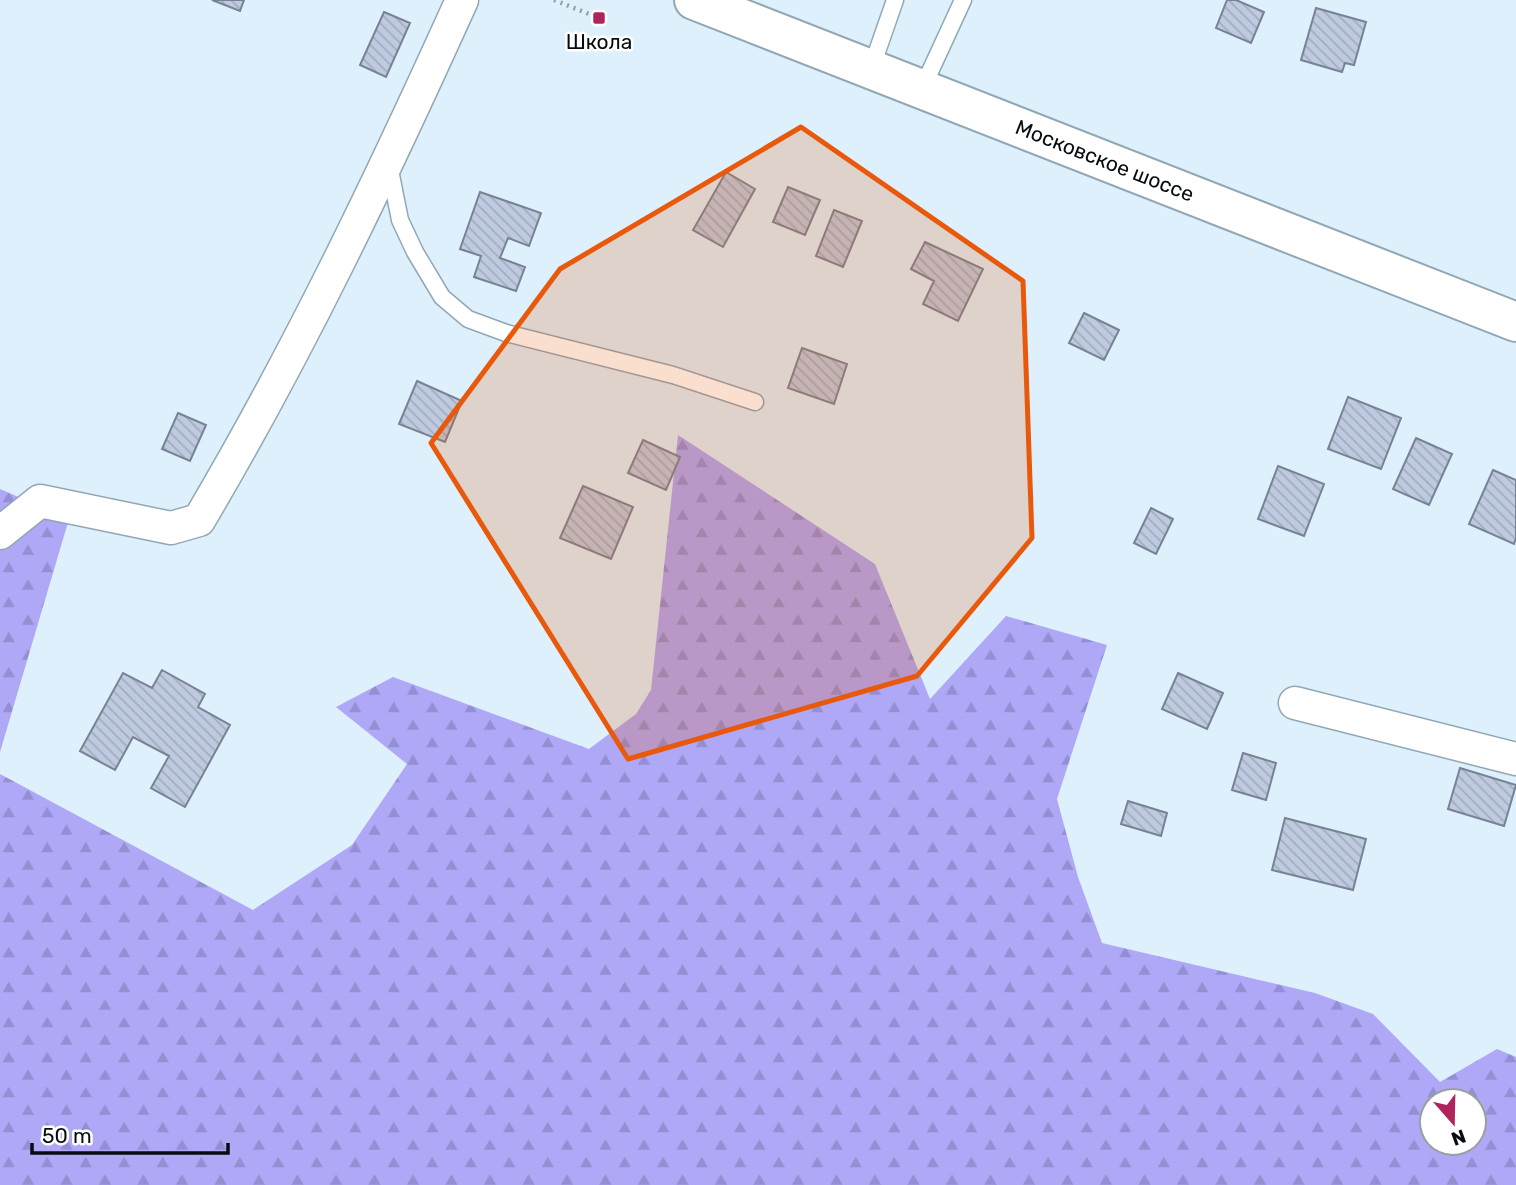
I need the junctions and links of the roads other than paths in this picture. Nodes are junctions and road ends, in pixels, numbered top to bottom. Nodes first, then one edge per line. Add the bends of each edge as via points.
1 (462, 0) edge
2 (694, 0) edge
3 (895, 0) edge
4 (963, 0) edge
5 (871, 69) junction
6 (922, 89) junction
7 (388, 163) junction
8 (1516, 322) edge
9 (755, 402) dead end
10 (0, 533) edge
11 (1295, 703) dead end
12 (1516, 759) edge

1 - 7 street
2 - 5 main road, Московское шоссе via 752,16
3 - 5 lane
4 - 6 lane
5 - 6 main road, Московское шоссе
6 - 8 main road, Московское шоссе
7 - 9 lane via 400,220 415,252 442,296 468,319
7 - 10 street via 249,436 199,520 171,528 40,501
11 - 12 street

